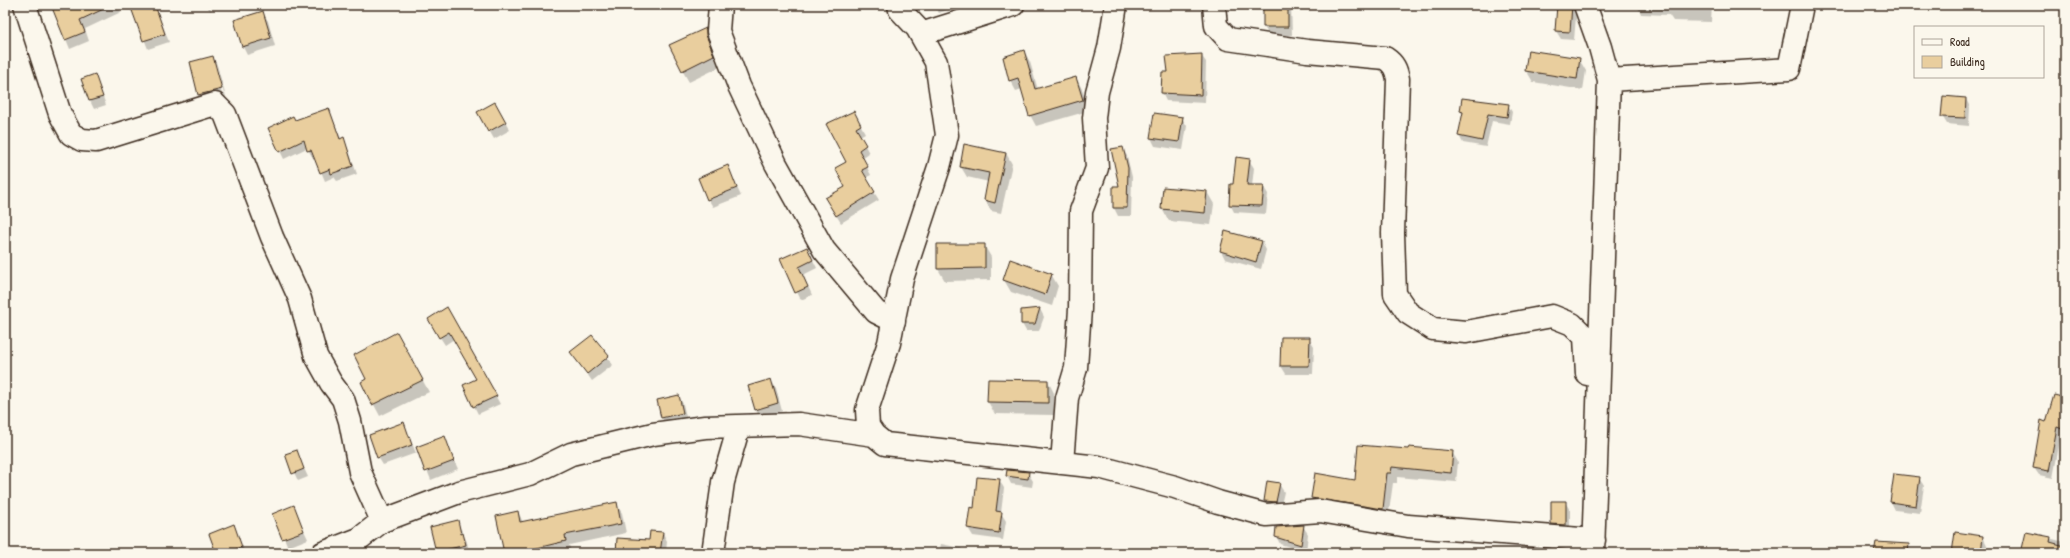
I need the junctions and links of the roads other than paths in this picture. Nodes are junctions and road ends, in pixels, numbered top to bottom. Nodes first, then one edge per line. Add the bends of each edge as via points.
1 (25, 5) edge
2 (720, 5) edge
3 (899, 5) edge
4 (1013, 5) edge
5 (1116, 5) edge
6 (1214, 5) edge
7 (1585, 5) edge
8 (1802, 5) edge
9 (921, 34) junction
10 (1609, 80) junction
11 (894, 321) junction
12 (1599, 376) junction
13 (740, 426) junction
14 (874, 435) junction
15 (1062, 463) junction
16 (382, 521) junction
17 (1593, 547) edge
18 (323, 553) edge
19 (714, 553) edge

1 - 16 street via 60,114 71,134 82,140 96,142 215,104 225,114 272,237 300,299 316,356 343,399 360,472
2 - 11 street via 718,31 739,86 776,164 824,250 876,312
3 - 9 street via 900,10
4 - 9 street
5 - 15 street via 1109,48 1097,92 1094,118 1098,168 1081,211 1080,309 1076,368 1067,398
6 - 12 street via 1216,26 1228,39 1307,51 1385,58 1392,62 1398,79 1393,233 1395,294 1408,313 1434,329 1466,332 1552,316 1580,330 1585,337 1587,374
7 - 10 street
8 - 10 street via 1789,69
9 - 11 street via 936,62 947,135 902,279
10 - 12 street
11 - 14 street via 867,410 868,426
12 - 17 street
13 - 14 street via 799,424
13 - 16 street via 705,427 653,434 571,454 530,474 459,492
13 - 19 street via 722,482
14 - 15 street via 885,444
15 - 17 street via 1099,467 1266,515 1320,511 1408,526
16 - 18 street via 359,539

